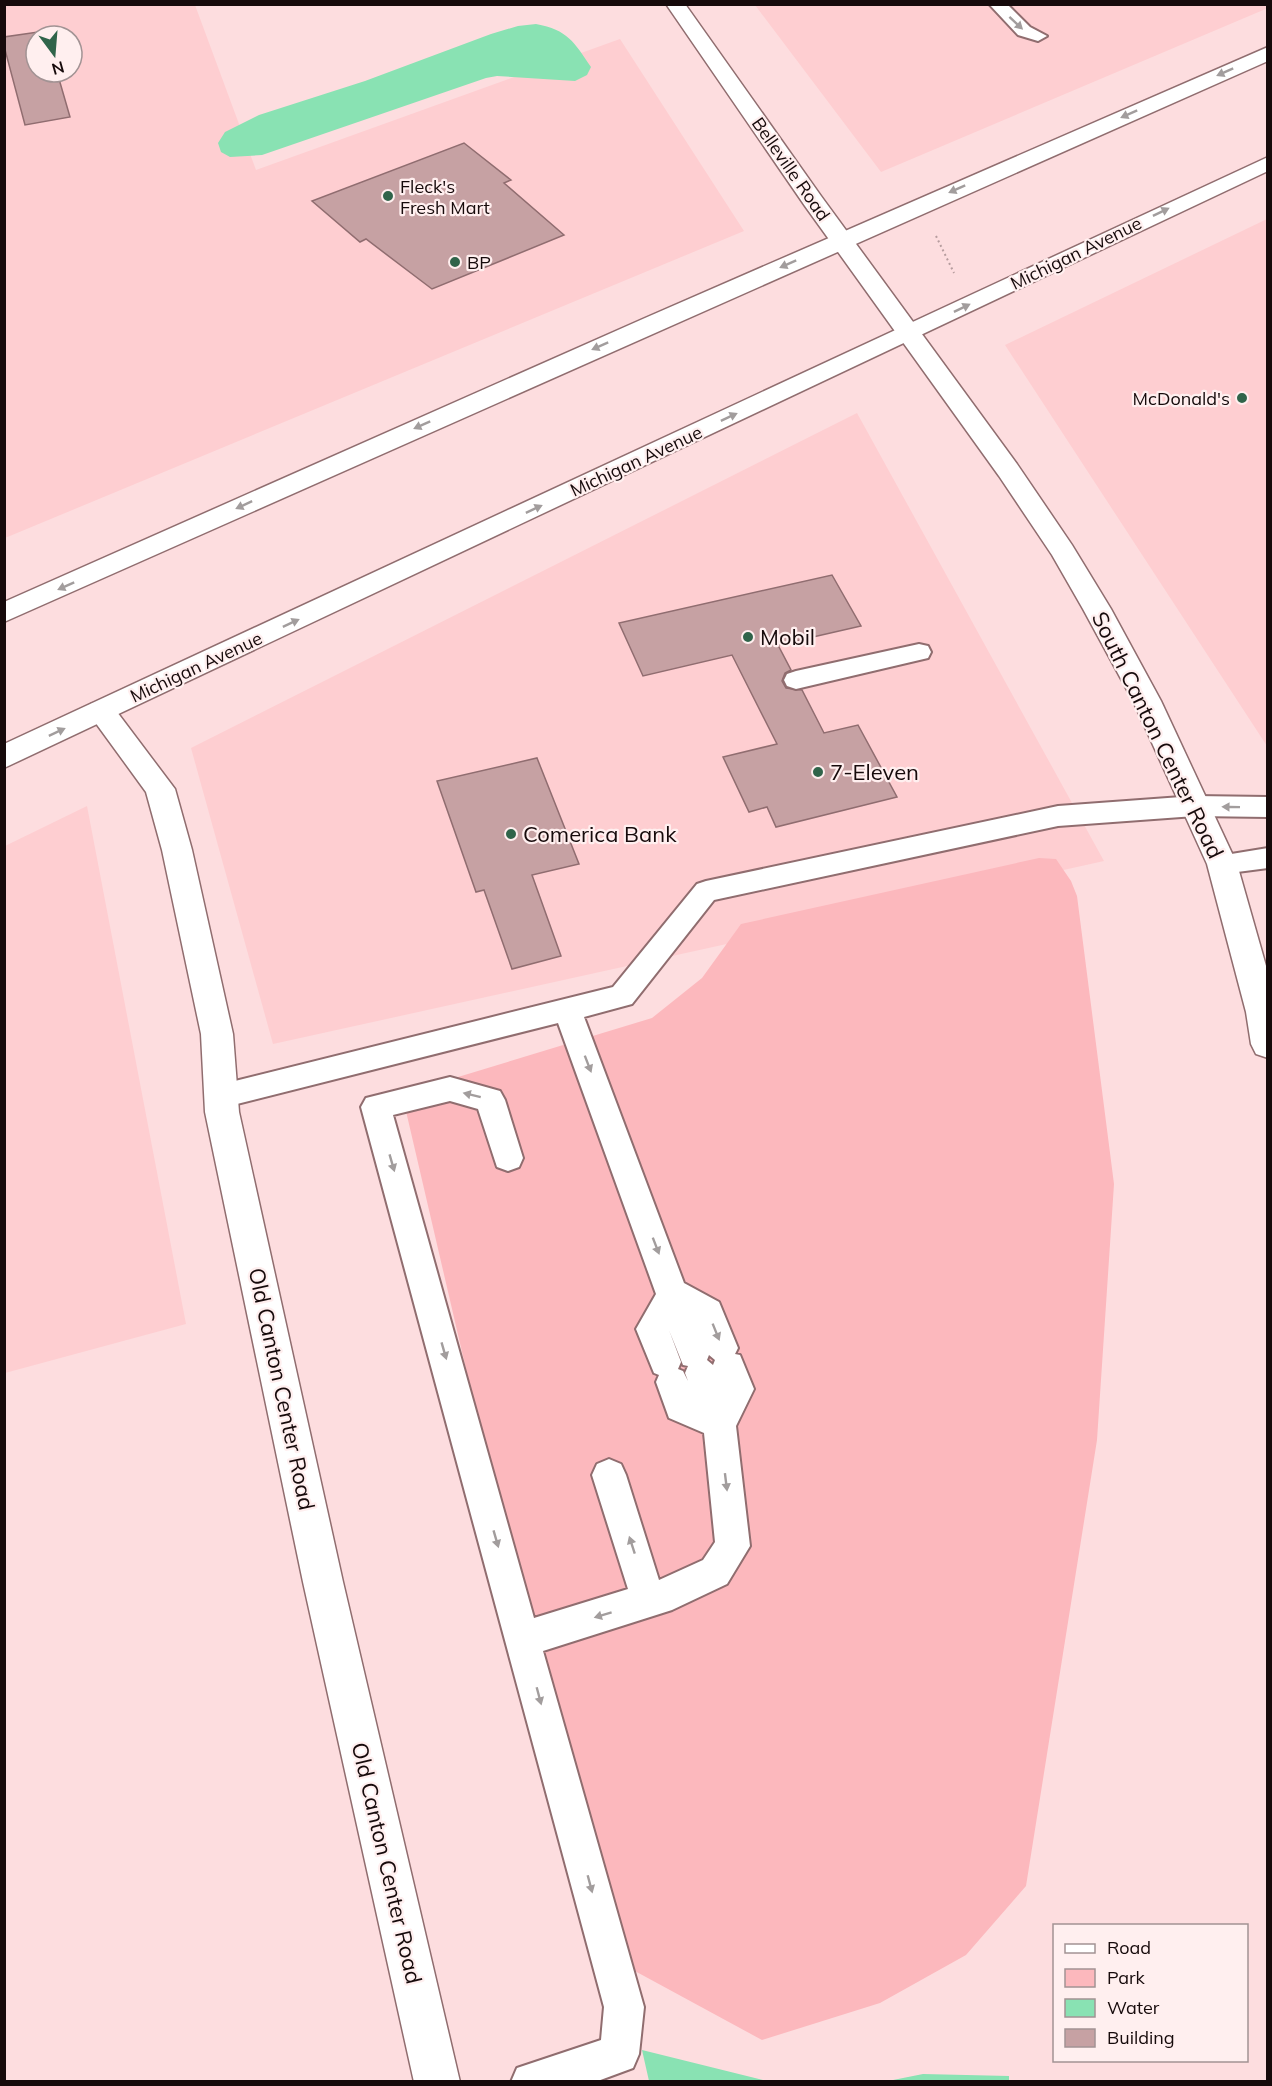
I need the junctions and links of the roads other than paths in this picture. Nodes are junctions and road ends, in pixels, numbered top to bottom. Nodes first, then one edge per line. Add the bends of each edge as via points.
1 (675, 4) edge
2 (998, 4) edge
3 (1038, 36) dead end
4 (1268, 53) edge
5 (1268, 163) edge
6 (842, 240) junction
7 (909, 333) junction
8 (4, 613) edge
9 (919, 652) dead end
10 (796, 680) dead end
11 (102, 711) junction
12 (4, 757) edge
13 (1195, 806) junction
14 (1268, 807) edge
15 (1268, 858) edge
16 (1222, 864) junction
17 (567, 1009) junction
18 (1268, 1044) edge
19 (221, 1096) junction
20 (508, 1158) dead end
21 (674, 1294) junction
22 (697, 1364) junction
23 (719, 1424) junction
24 (609, 1475) dead end
25 (649, 1601) junction
26 (524, 1639) junction
27 (437, 2082) edge
28 (531, 2082) edge

1 - 6 main road, Belleville Road
2 -> 3 lane via 1024,31
4 -> 6 main road
7 -> 5 main road, Michigan Avenue
6 - 7 main road, Belleville Road
6 -> 8 main road
11 -> 7 main road, Michigan Avenue
7 - 13 main road, South Canton Center Road via 1063,551 1146,701
9 - 10 lane
12 -> 11 main road, Michigan Avenue
11 - 19 main road, Old Canton Center Road via 160,789 217,1034
14 -> 13 lane
13 - 16 main road, South Canton Center Road
13 - 17 lane via 1058,816 706,891 622,996
15 - 16 lane
16 - 18 main road, South Canton Center Road
17 - 19 lane
17 -> 21 lane
19 - 27 main road, Old Canton Center Road via 323,1582
20 -> 26 lane via 490,1100 450,1089 376,1107
21 -> 22 lane via 708,1312
21 - 22 lane via 652,1329
22 - 23 lane via 681,1407
22 - 23 lane via 738,1389
23 -> 25 lane via 733,1546 716,1572
25 -> 24 lane
25 -> 26 lane
26 -> 28 lane via 624,2007 618,2054

